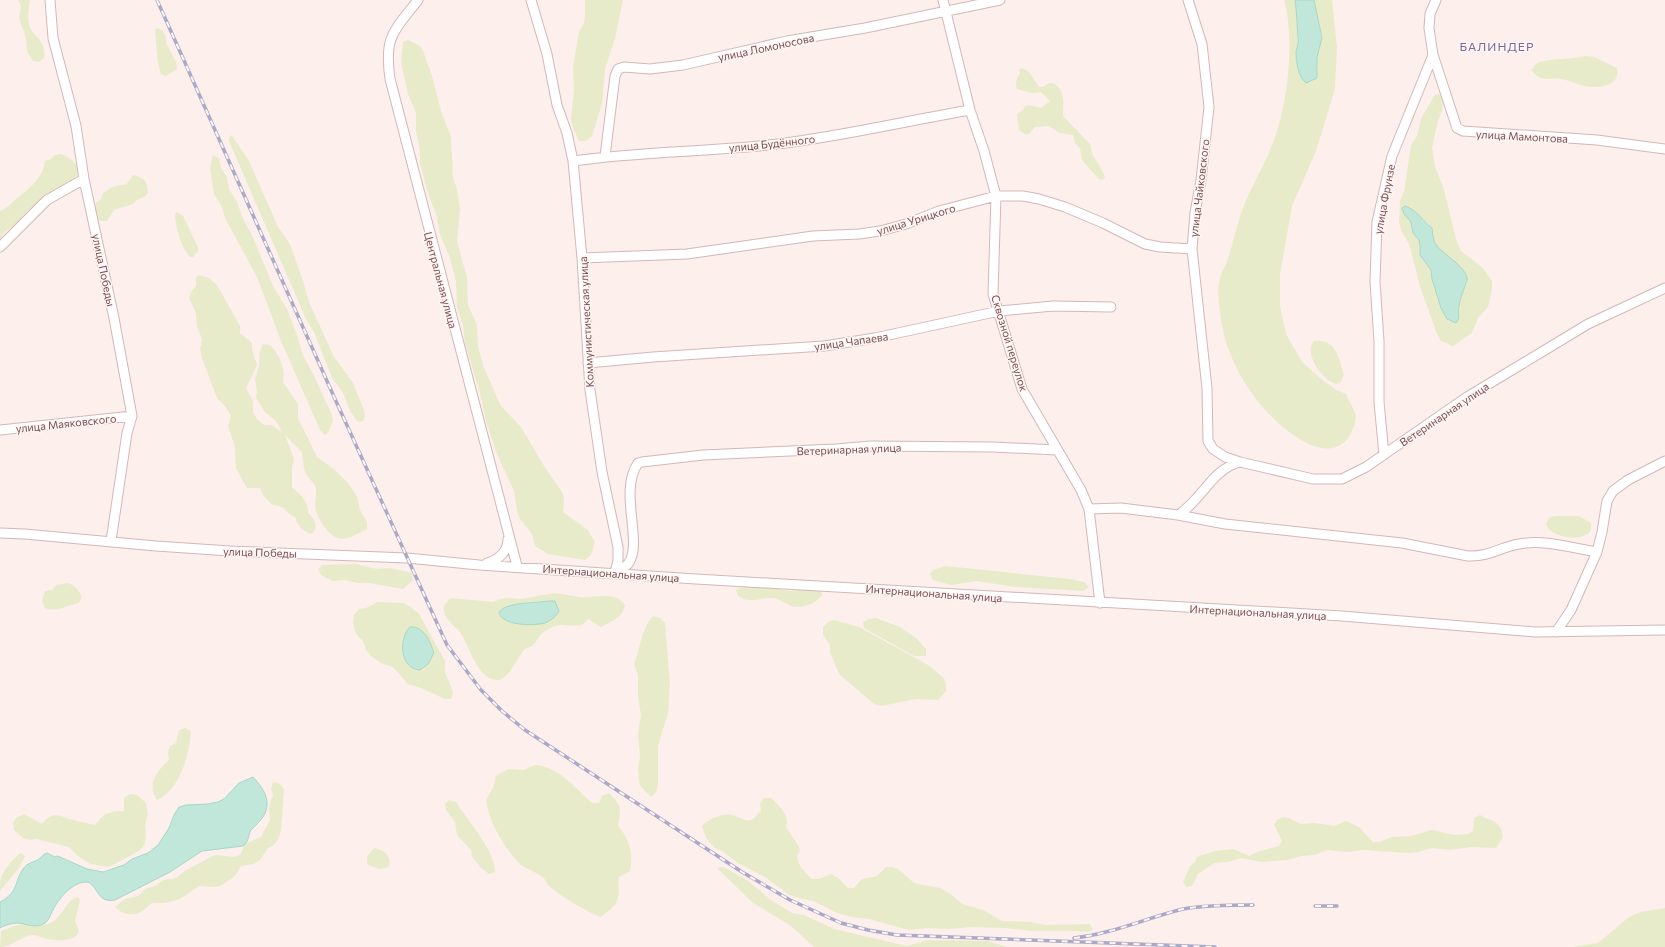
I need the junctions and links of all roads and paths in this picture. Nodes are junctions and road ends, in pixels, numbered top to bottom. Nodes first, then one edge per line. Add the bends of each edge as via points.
1 (50, 0) edge
2 (418, 0) edge
3 (531, 0) edge
4 (943, 0) edge
5 (1000, 0) edge
6 (1188, 0) edge
7 (1439, 0) edge
8 (946, 11) junction
9 (1432, 55) junction
10 (970, 110) junction
11 (1665, 149) edge
12 (605, 156) junction
13 (573, 161) junction
14 (84, 179) junction
15 (996, 196) junction
16 (0, 247) edge
17 (1192, 249) junction
18 (582, 258) junction
19 (1665, 288) edge
20 (1111, 307) dead end
21 (999, 311) junction
22 (588, 363) junction
23 (132, 416) junction
24 (0, 430) edge
25 (1213, 449) joint
26 (1057, 450) junction
27 (1384, 455) junction
28 (1240, 462) junction
29 (1665, 462) edge
30 (1089, 508) junction
31 (1178, 515) junction
32 (0, 534) edge
33 (508, 539) junction
34 (111, 541) junction
35 (1597, 552) junction
36 (312, 554) joint
37 (479, 565) junction
38 (517, 566) junction
39 (615, 573) junction
40 (1100, 603) junction
41 (1665, 630) edge
42 (1556, 632) junction

1 - 14 street, улица Победы via 53,38 76,126
2 - 33 street, Центральная улица via 390,38 387,50 390,79
3 - 13 street, Коммунистическая улица
4 - 8 street, Сквозной переулок
5 - 8 street, улица Ломоносова
6 - 17 street, улица Чайковского via 1202,44 1209,107 1201,180 1194,213
7 - 9 street, улица Фрунзе via 1430,14
8 - 10 street, Сквозной переулок
8 - 12 street, улица Ломоносова via 787,41 683,65 650,69 624,66 618,69 615,76
9 - 11 street, улица Мамонтова via 1457,128 1463,131 1571,138
9 - 27 street, улица Фрунзе via 1392,156 1377,222 1375,282 1379,341 1379,402
10 - 12 street, улица Будённого via 838,136 777,144
10 - 15 street, Сквозной переулок
12 - 13 street, улица Будённого
13 - 18 street, Коммунистическая улица
14 - 16 street via 47,200
14 - 23 street, улица Победы
15 - 17 street, улица Урицкого via 1039,199 1103,223 1145,244
15 - 18 street, улица Урицкого via 939,211 880,231 813,236 687,254
15 - 21 street, Сквозной переулок via 993,294
17 - 25 street, улица Чайковского via 1207,388 1208,440
18 - 22 street, Коммунистическая улица
19 - 27 street, Ветеринарная улица via 1588,324 1467,397
20 - 21 street, улица Чапаева via 1053,306
21 - 22 street, улица Чапаева via 875,338 824,346
21 - 26 street, Сквозной переулок via 1022,388
22 - 39 street, Коммунистическая улица via 593,418 618,547
23 - 24 street, улица Маяковского
23 - 34 street, улица Победы
25 - 28 street, Ветеринарная улица via 1225,457
26 - 30 street, Сквозной переулок
26 - 39 street, Ветеринарная улица via 871,446 703,455 642,462 638,464 630,479 633,544 631,558 624,568
27 - 28 street, Ветеринарная улица via 1353,475 1328,480 1313,479
28 - 31 street via 1230,464 1221,471 1192,506
29 - 35 street via 1628,480 1613,491 1607,501
30 - 31 street via 1121,508
30 - 40 street, Сквозной переулок
31 - 35 street via 1225,524 1402,543 1468,556 1479,556 1527,543 1550,543
32 - 34 street, улица Победы
33 - 37 street via 506,549 498,559
33 - 38 street, Центральная улица
34 - 36 street, улица Победы via 230,551
35 - 42 street via 1571,610
36 - 37 street, Интернациональная улица via 412,558
37 - 38 street, Интернациональная улица
38 - 39 street, Интернациональная улица
39 - 40 street, Интернациональная улица
40 - 42 street, Интернациональная улица via 1342,616
41 - 42 street, Интернациональная улица

